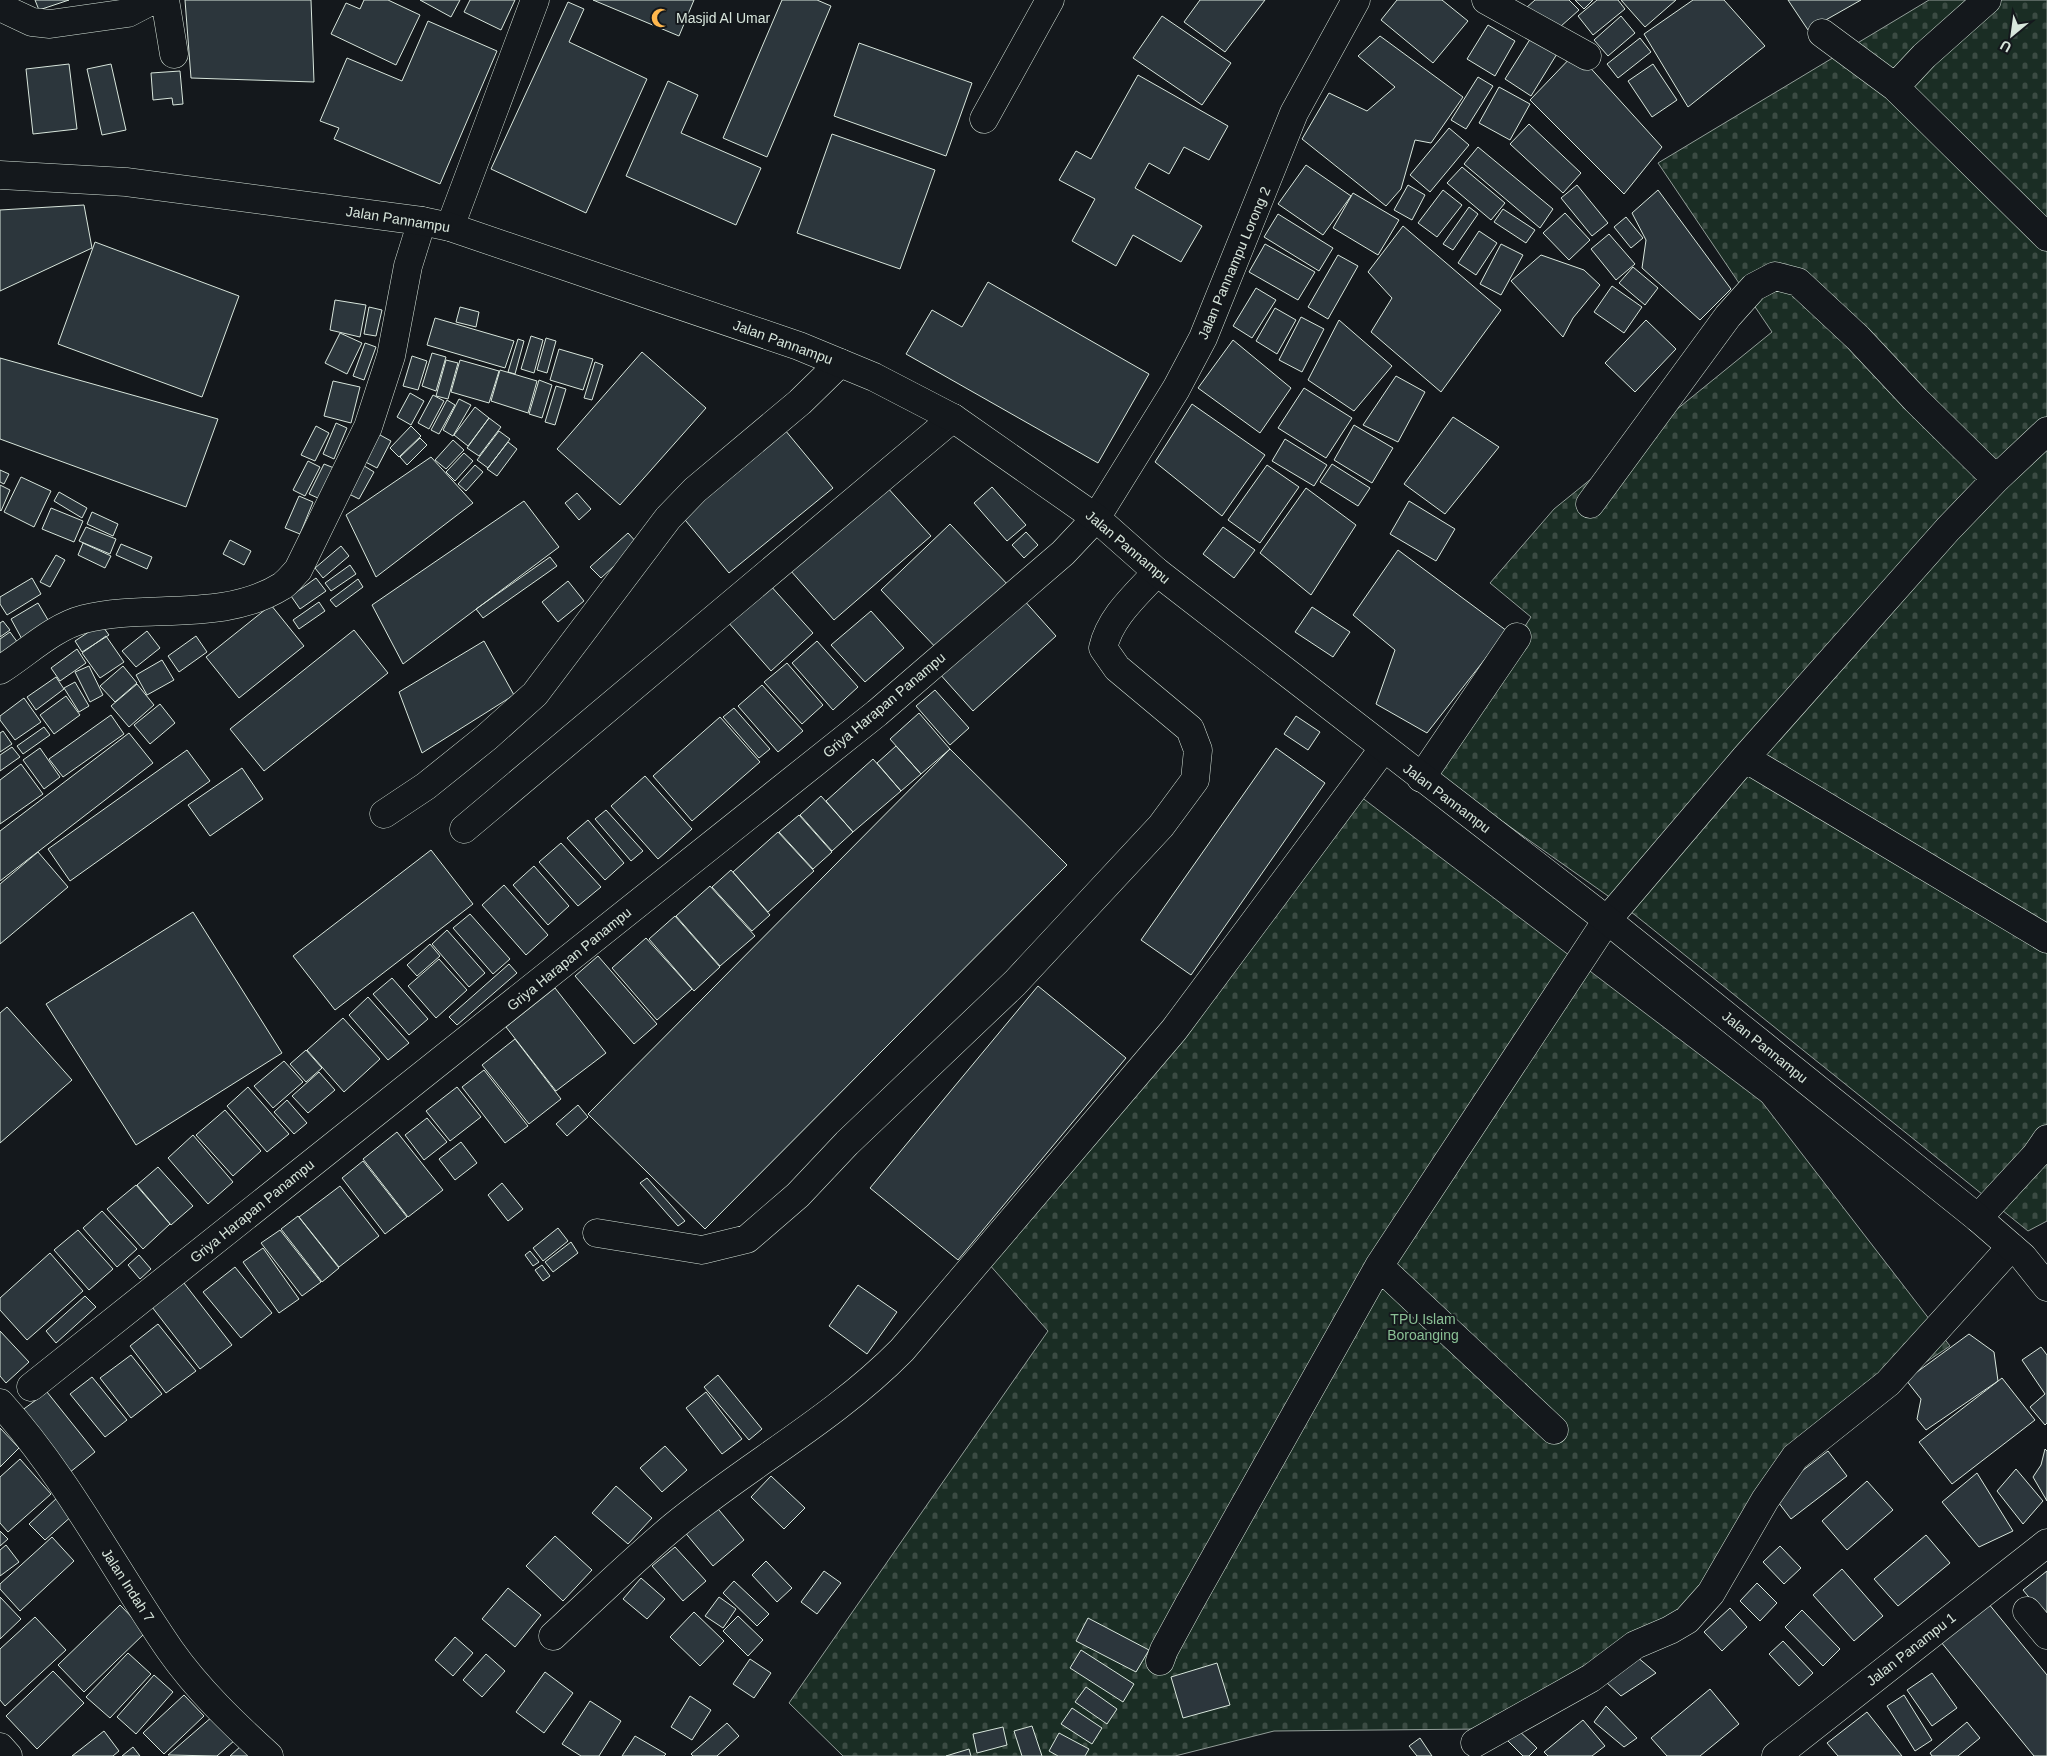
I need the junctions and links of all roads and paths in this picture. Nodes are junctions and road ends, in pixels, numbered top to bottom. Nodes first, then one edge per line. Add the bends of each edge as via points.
1 (153, 0) edge
2 (165, 0) edge
3 (535, 0) edge
4 (1050, 0) edge
5 (1356, 0) edge
6 (1486, 0) edge
7 (1987, 0) edge
8 (0, 6) edge
9 (1822, 33) dead end
10 (174, 54) dead end
11 (1587, 56) dead end
12 (1895, 87) junction
13 (984, 119) dead end
14 (0, 176) edge
15 (422, 220) junction
16 (450, 227) junction
17 (2047, 237) edge
18 (840, 363) junction
19 (953, 418) junction
20 (2047, 431) edge
21 (1996, 479) junction
22 (1590, 504) dead end
23 (1096, 518) junction
24 (1157, 572) junction
25 (1517, 637) dead end
26 (0, 670) edge
27 (1383, 749) junction
28 (1745, 758) junction
29 (1421, 778) junction
30 (384, 814) dead end
31 (464, 829) dead end
32 (1607, 920) junction
33 (2047, 939) edge
34 (2047, 1139) edge
35 (1978, 1218) junction
36 (597, 1232) dead end
37 (2011, 1247) junction
38 (1380, 1266) junction
39 (2047, 1286) edge
40 (31, 1387) dead end
41 (0, 1403) edge
42 (1554, 1430) dead end
43 (2047, 1543) edge
44 (2027, 1611) dead end
45 (2047, 1635) edge
46 (552, 1636) dead end
47 (1160, 1661) dead end
48 (1475, 1743) dead end
49 (0, 1747) edge
50 (8, 1756) edge
51 (269, 1756) edge
52 (1776, 1756) edge

1 - 8 street via 128,13 50,24 32,22
2 - 10 street
3 - 16 street
4 - 13 street
5 - 23 street, Jalan Pannampu Lorong 2 via 1294,113 1203,338 1176,389
6 - 11 street
7 - 12 street via 1924,56
9 - 12 street
12 - 17 street
14 - 15 street, Jalan Pannampu via 126,182
15 - 16 street, Jalan Pannampu
15 - 26 street via 408,266 391,356 368,427 298,570 284,585 252,599 212,608 116,614 70,623
16 - 18 street, Jalan Pannampu via 799,346
18 - 19 street, Jalan Pannampu
18 - 30 street via 800,402 695,490 668,518 535,694 449,767
19 - 23 street, Jalan Pannampu
19 - 31 street
20 - 21 street
21 - 22 street via 1798,282 1775,276 1754,287 1728,316
21 - 28 street
23 - 24 street, Jalan Pannampu
23 - 40 street, Griya Harapan Panampu via 1062,552 877,712
24 - 27 street, Jalan Pannampu
24 - 36 street via 1120,612 1108,631 1103,648 1117,668 1190,729 1198,750 1195,780 1161,826 1015,983 798,1195 747,1239 702,1250
25 - 29 street
27 - 29 street, Jalan Pannampu
27 - 46 street via 1174,1030 902,1350 838,1406 674,1526
28 - 32 street
28 - 33 street
29 - 32 street, Jalan Pannampu
32 - 35 street, Jalan Pannampu
32 - 38 street
34 - 35 street
35 - 37 street, Jalan Pannampu
37 - 39 street, Jalan Pannampu
37 - 48 street via 1888,1383 1795,1457 1765,1500 1710,1593 1686,1620 1635,1645 1591,1678
38 - 42 street
38 - 47 street
41 - 51 street, Jalan Indah 7 via 37,1448 171,1652 205,1692
43 - 52 street, Jalan Panampu 1
44 - 45 street
49 - 50 street

